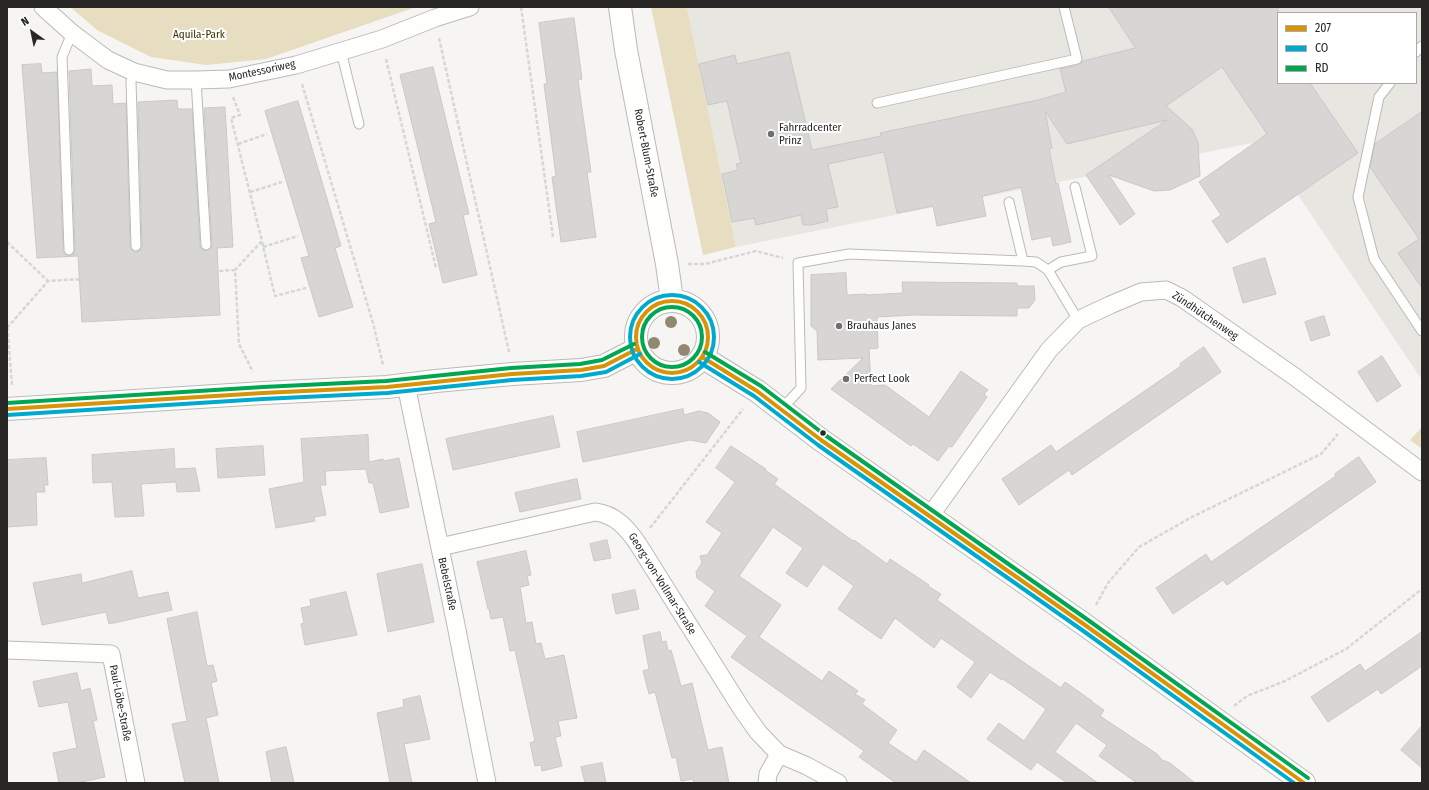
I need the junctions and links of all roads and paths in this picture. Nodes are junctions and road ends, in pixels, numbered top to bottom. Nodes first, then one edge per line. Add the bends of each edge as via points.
1 (43, 7) edge
2 (470, 7) edge
3 (521, 7) edge
4 (620, 7) edge
5 (1064, 7) edge
6 (435, 18) junction
7 (72, 33) junction
8 (382, 39) junction
9 (341, 51) junction
10 (296, 64) junction
11 (134, 72) junction
12 (196, 80) junction
13 (229, 80) junction
14 (1389, 84) edge
15 (877, 103) dead end
16 (359, 124) dead end
17 (267, 134) dead end
18 (238, 144) junction
19 (282, 182) dead end
20 (1075, 187) dead end
21 (250, 192) junction
22 (1009, 202) dead end
23 (298, 236) dead end
24 (553, 237) dead end
25 (7, 242) edge
26 (262, 242) junction
27 (136, 246) dead end
28 (206, 246) dead end
29 (263, 246) junction
30 (69, 250) dead end
31 (1023, 261) junction
32 (798, 263) junction
33 (667, 264) junction
34 (436, 268) dead end
35 (235, 270) junction
36 (1048, 270) junction
37 (48, 281) junction
38 (306, 288) dead end
39 (672, 300) junction
40 (1078, 320) junction
41 (7, 321) edge
42 (7, 328) edge
43 (1422, 331) edge
44 (508, 347) dead end
45 (637, 349) junction
46 (380, 354) dead end
47 (702, 357) junction
48 (248, 363) dead end
49 (406, 385) junction
50 (757, 391) junction
51 (780, 408) junction
52 (11, 409) edge
53 (1351, 419) junction
54 (1422, 472) edge
55 (930, 516) junction
56 (638, 544) junction
57 (440, 547) junction
58 (1422, 589) edge
59 (1085, 625) junction
60 (7, 650) edge
61 (1216, 719) junction
62 (779, 754) junction
63 (136, 783) edge
64 (487, 783) edge
65 (767, 783) edge
66 (838, 783) edge
67 (1304, 783) edge

1 - 7 street, Montessoriweg
2 - 6 street, Montessoriweg
3 - 24 path
4 - 33 main road, Robert-Blum-Straße
5 - 15 lane via 1077,59
6 - 8 street, Montessoriweg
6 - 44 path
7 - 11 street, Montessoriweg via 108,60
7 - 30 lane via 62,57
8 - 9 street, Montessoriweg
8 - 34 path
9 - 10 street, Montessoriweg
9 - 16 lane
10 - 13 street, Montessoriweg
10 - 46 path
11 - 12 street, Montessoriweg via 167,80
11 - 27 lane via 131,81
12 - 13 street, Montessoriweg
12 - 28 lane
13 - 18 path via 230,91 240,115 231,118
14 - 43 lane via 1379,97 1358,197 1374,259
17 - 18 path
18 - 21 path
19 - 21 path
20 - 36 lane via 1092,256 1061,262
21 - 26 path
22 - 31 lane
23 - 29 path
25 - 37 path
26 - 29 path
26 - 35 path
29 - 38 path via 275,296
31 - 32 lane via 849,254
31 - 36 lane via 1036,262
32 - 33 path via 756,251 705,264
32 - 51 lane via 801,388
33 - 39 main road, Robert-Blum-Straße
35 - 37 path
35 - 48 path via 239,344
36 - 40 lane
37 - 42 path
39 - 45 main road via 655,304 642,315 635,331
39 - 47 main road via 688,304 701,314 708,328 708,343
40 - 53 street, Zündhütchenweg via 1141,292 1166,290 1182,298
40 - 55 street, Zündhütchenweg via 1049,350
41 - 42 path
42 - 52 path
45 - 47 main road via 646,363 659,372 675,374 691,368
45 - 49 main road via 596,368
47 - 50 main road
49 - 52 main road
49 - 57 street, Bebelstraße
50 - 51 main road
50 - 56 path
51 - 55 main road via 821,440
53 - 54 street, Zündhütchenweg
53 - 59 path via 1321,454 1192,517 1139,547 1108,583
55 - 59 main road
56 - 57 street, Georg-von-Vollmar-Straße via 626,528 614,518 595,512
56 - 62 street, Georg-von-Vollmar-Straße via 741,708 758,732
57 - 64 street, Bebelstraße
58 - 61 path via 1346,649 1286,681 1247,696
59 - 61 main road
60 - 63 street, Paul-Löbe-Straße via 110,654
61 - 67 main road
62 - 65 street via 768,774
62 - 66 street

